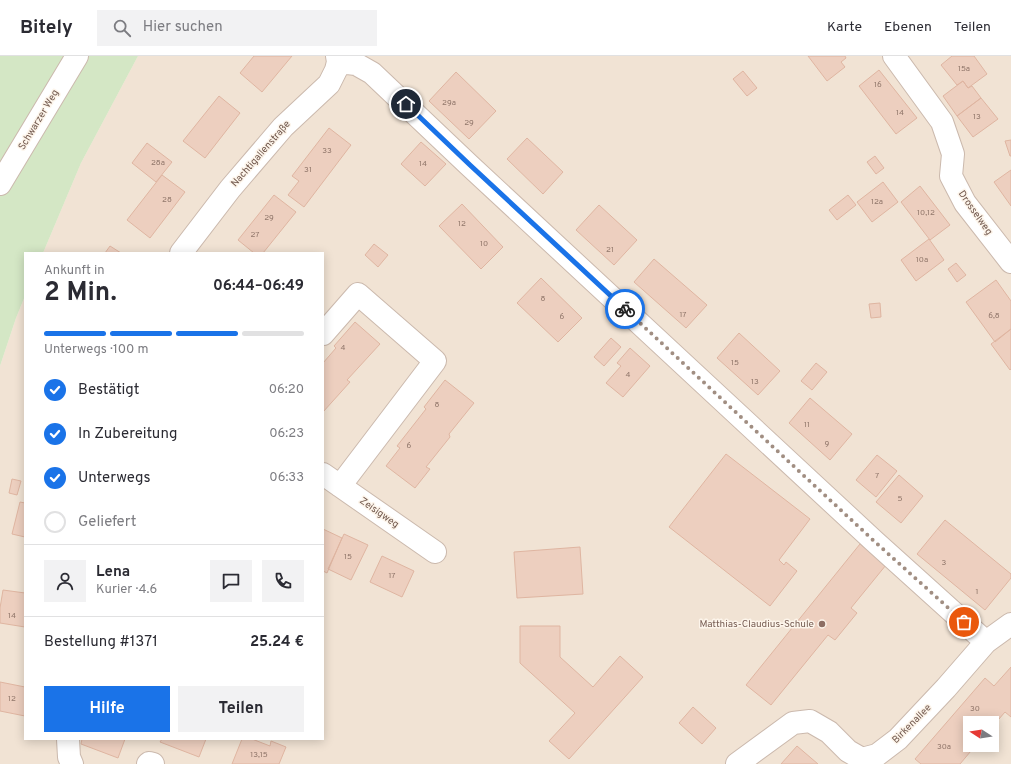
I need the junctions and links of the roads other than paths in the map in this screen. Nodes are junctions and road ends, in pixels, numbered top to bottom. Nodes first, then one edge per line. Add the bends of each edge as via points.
1 (77, 56) edge
2 (894, 56) edge
3 (338, 59) edge
4 (0, 184) edge
5 (182, 252) edge
6 (1011, 262) edge
7 (324, 333) edge
8 (332, 480) edge
9 (434, 552) dead end
10 (1011, 624) edge
11 (986, 642) junction
12 (68, 740) edge
13 (871, 761) edge
14 (72, 764) edge
15 (148, 764) edge
16 (153, 764) edge
17 (737, 764) edge

1 - 4 street, Schwarzer Weg
2 - 6 street, Drosselweg via 942,122 953,154 951,176 965,203
3 - 5 street, Nachtigallenstraße via 329,84 283,127 230,189
3 - 11 street via 356,64 372,73 874,541
7 - 8 street via 358,294 435,361
8 - 9 street, Zeisigweg
10 - 11 street, Birkenallee
11 - 13 street, Birkenallee via 898,739
12 - 14 street
13 - 17 street, Birkenallee via 848,751 828,732 810,722 792,723
15 - 16 street

